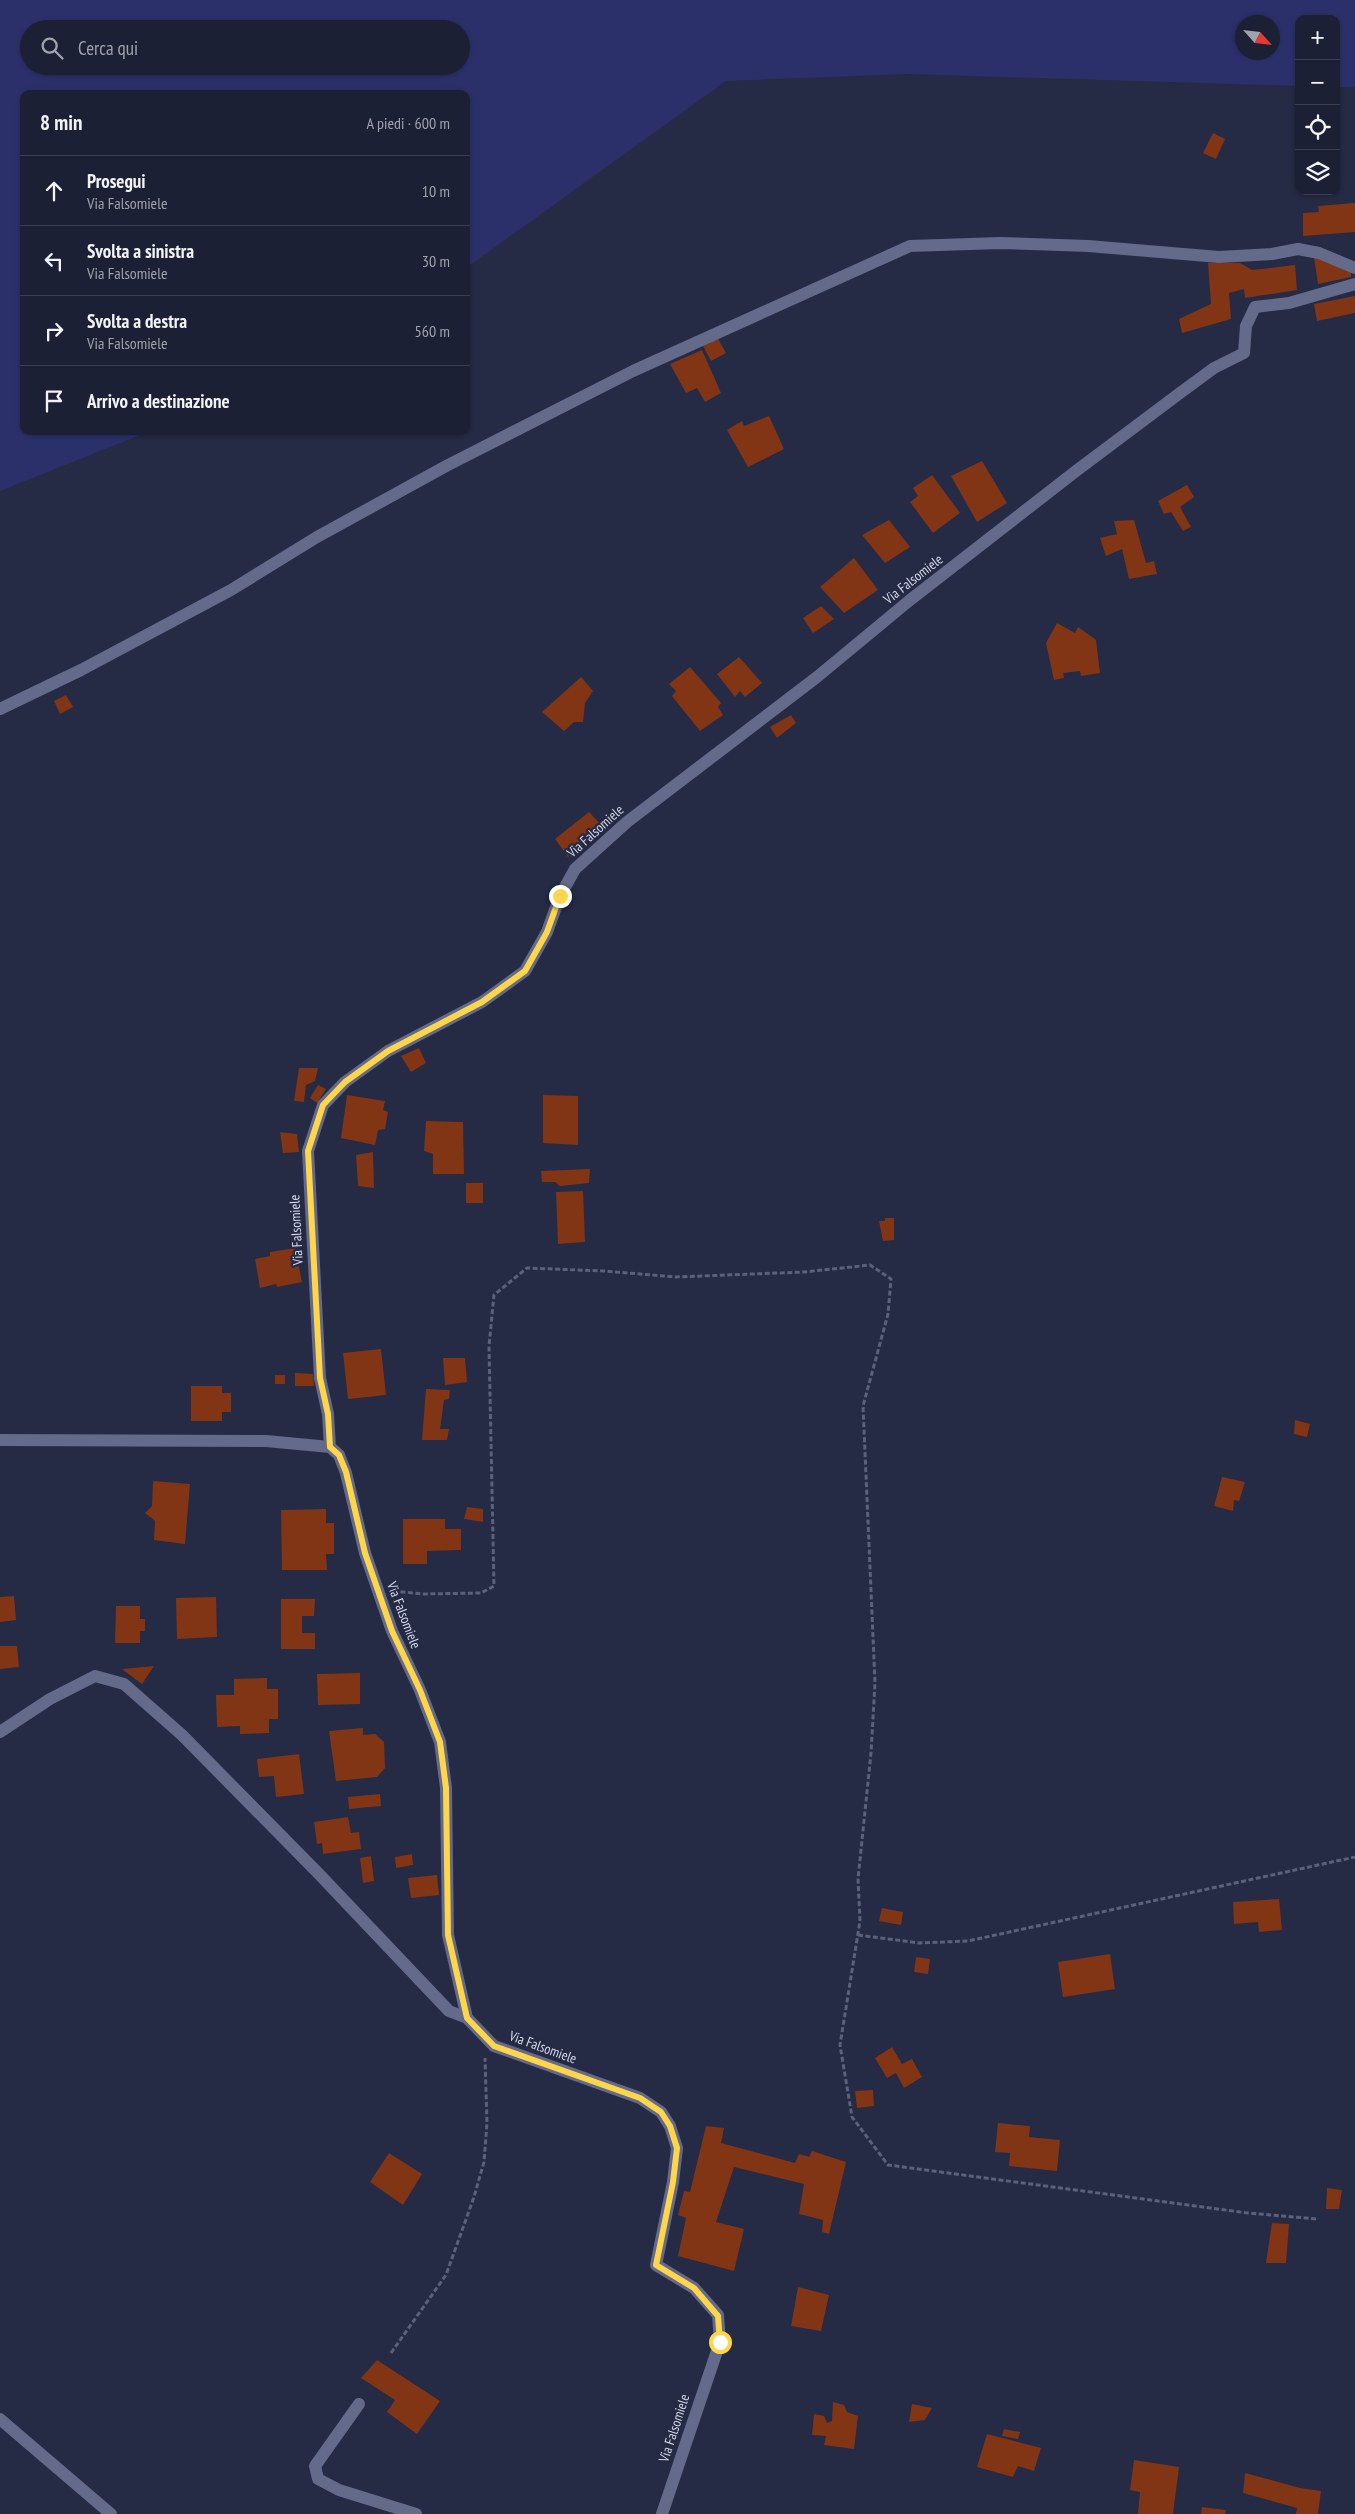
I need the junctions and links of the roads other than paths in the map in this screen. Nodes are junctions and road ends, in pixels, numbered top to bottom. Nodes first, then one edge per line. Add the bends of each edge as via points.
1 (1355, 268) edge
2 (1355, 284) edge
3 (0, 709) edge
4 (0, 1440) edge
5 (330, 1447) junction
6 (0, 1732) edge
7 (467, 2018) junction
8 (359, 2404) dead end
9 (0, 2419) edge
10 (111, 2514) edge
11 (416, 2514) edge
12 (662, 2514) edge

1 - 3 street via 1319,253 1298,249 1219,257 1078,245 990,243 910,246 748,317 589,393 317,537 232,590
2 - 5 street, Via Falsomiele via 1289,303 1255,307 1246,326 1244,352 1214,368 1076,470 817,677 627,822 575,869 560,896 547,932 525,971 482,1002 388,1051 345,1082 323,1105 308,1151 320,1378 328,1414
4 - 5 street via 266,1441
5 - 7 street, Via Falsomiele via 339,1455 346,1472 365,1553 392,1631 440,1742 446,1788 448,1935
6 - 7 street via 50,1699 96,1676 124,1684 182,1735 449,2011
7 - 12 street, Via Falsomiele via 494,2046 640,2098 661,2112 670,2126 677,2148 656,2265 694,2288 718,2316 720,2342
8 - 11 street via 316,2466 318,2478 339,2490
9 - 10 street

